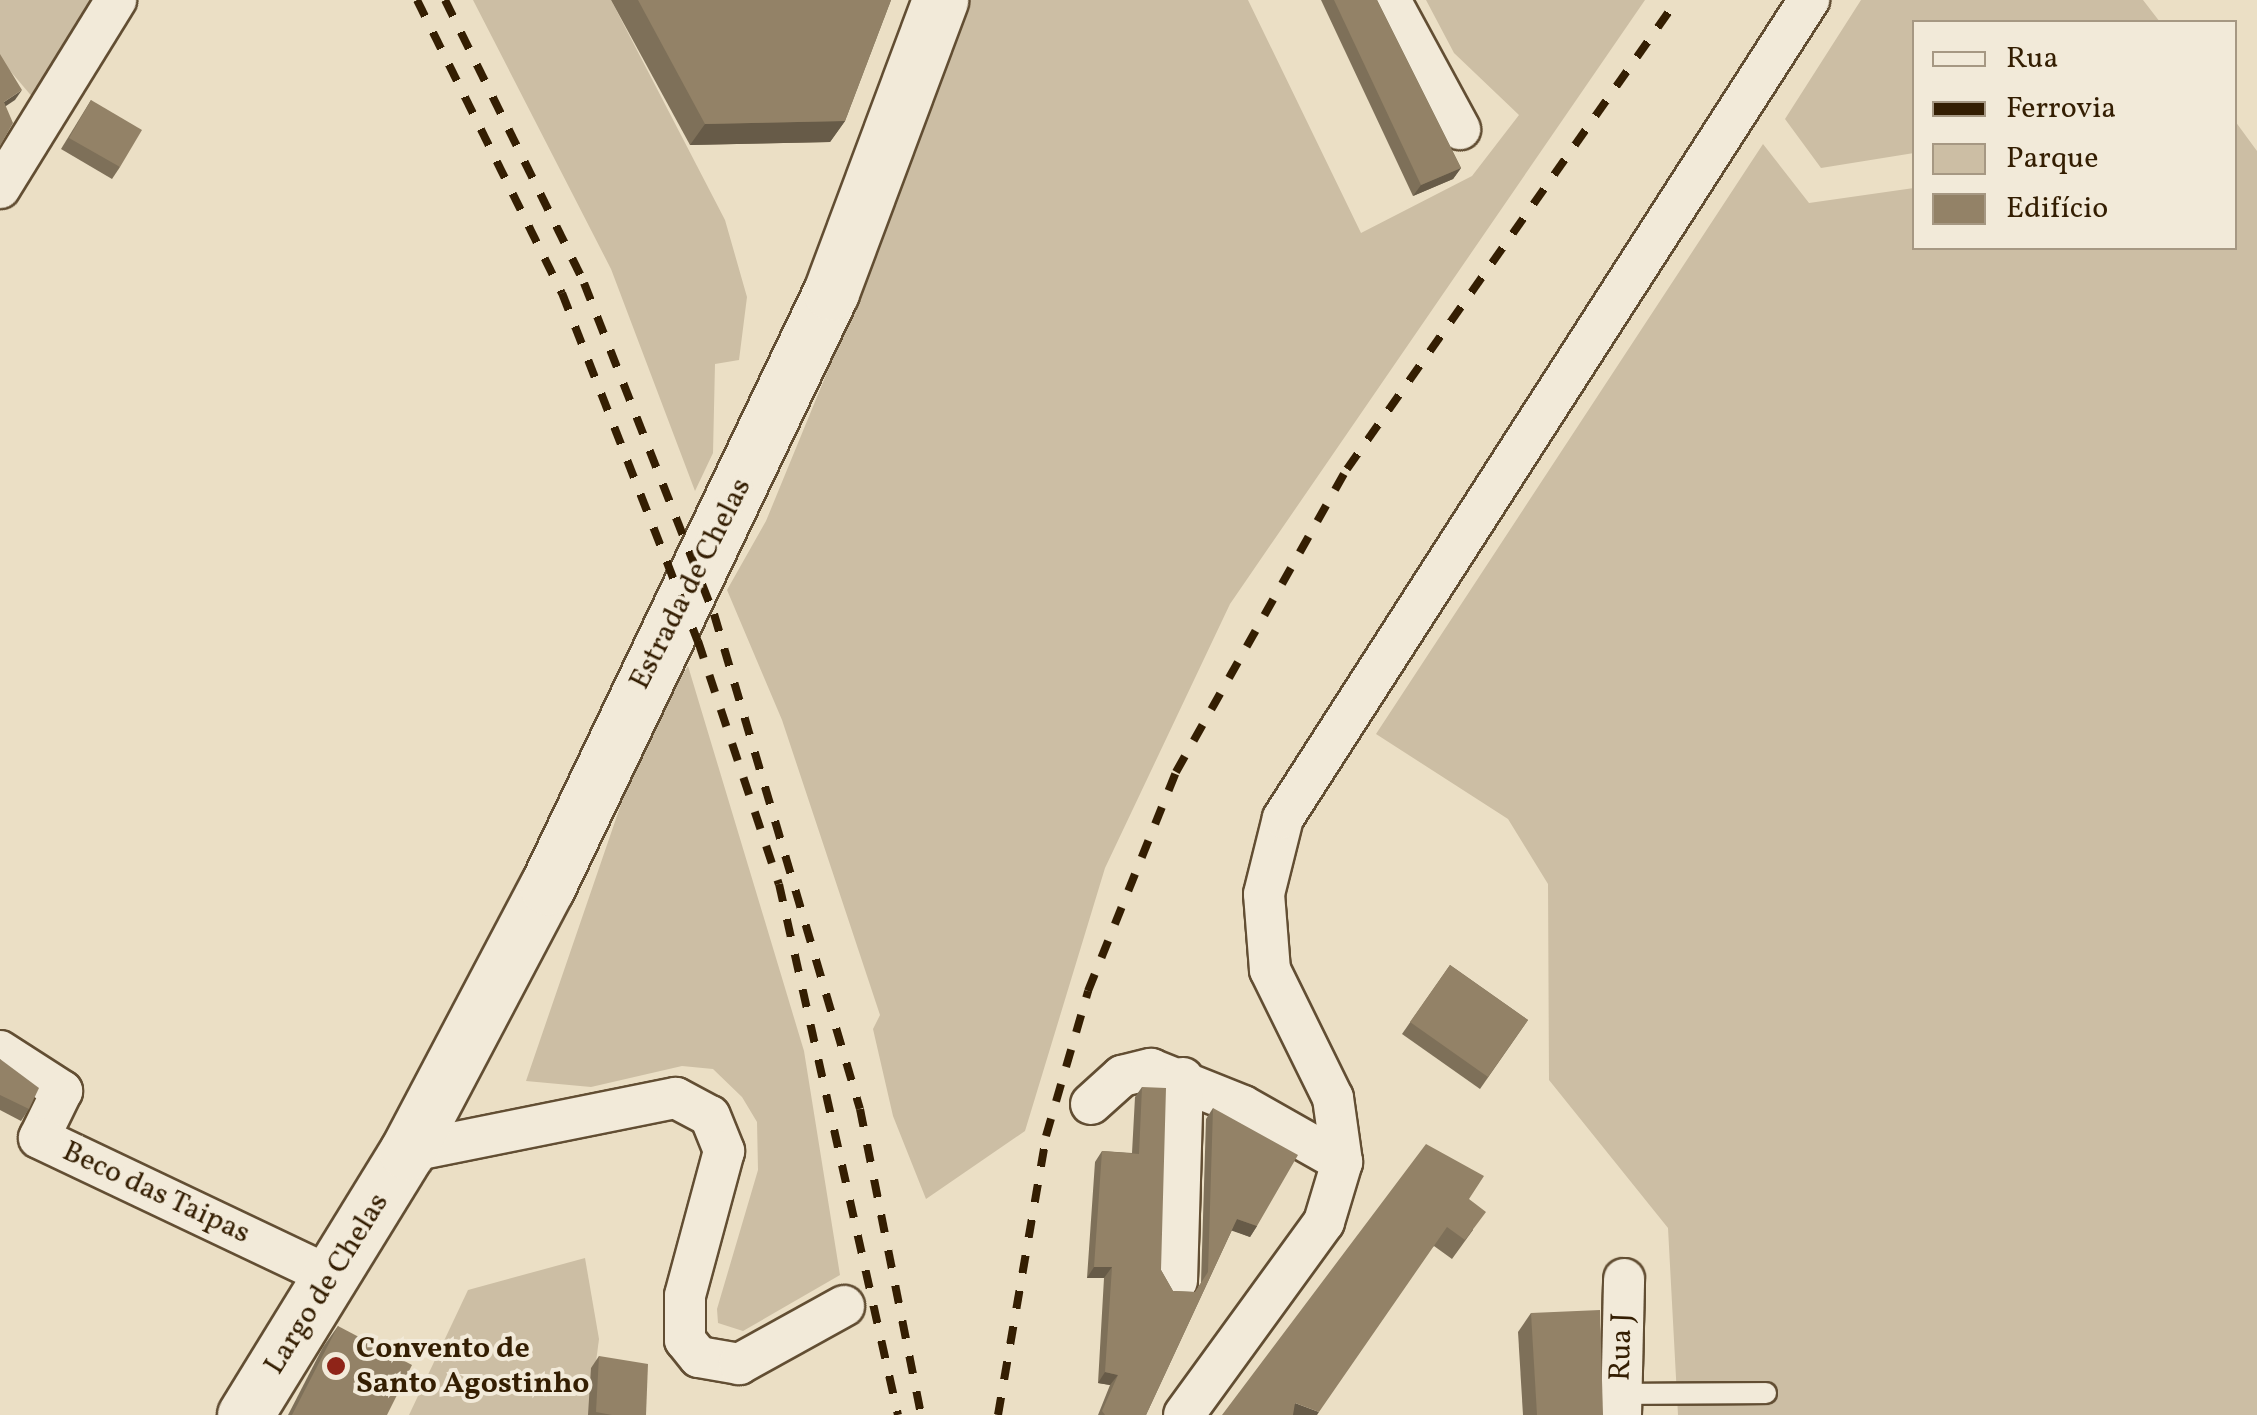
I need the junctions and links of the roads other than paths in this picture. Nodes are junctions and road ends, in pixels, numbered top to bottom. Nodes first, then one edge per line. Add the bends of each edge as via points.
1 (116, 0) edge
2 (940, 0) edge
3 (1390, 0) edge
4 (1809, 0) edge
5 (1460, 129) dead end
6 (0, 188) edge
7 (0, 1051) edge
8 (1183, 1078) junction
9 (1091, 1104) dead end
10 (408, 1152) junction
11 (1342, 1162) junction
12 (332, 1277) junction
13 (1624, 1279) dead end
14 (1177, 1281) dead end
15 (844, 1306) dead end
16 (1766, 1394) dead end
17 (1621, 1405) edge
18 (245, 1415) edge
19 (1184, 1415) edge

1 - 6 street via 25,127
2 - 10 main road, Estrada de Chelas via 831,292 754,460
3 - 5 street
4 - 11 street via 1283,818 1264,894 1270,970 1333,1098
7 - 12 street, Beco das Taipas via 62,1091 39,1138
8 - 9 street via 1134,1070
8 - 11 street
8 - 14 street
10 - 12 main road, Largo de Chelas
10 - 15 street via 676,1098 710,1116 724,1152 685,1296 685,1340 709,1362 739,1364
11 - 19 street via 1324,1222
12 - 18 main road, Largo de Chelas
13 - 17 street, Rua J
16 - 17 lane

